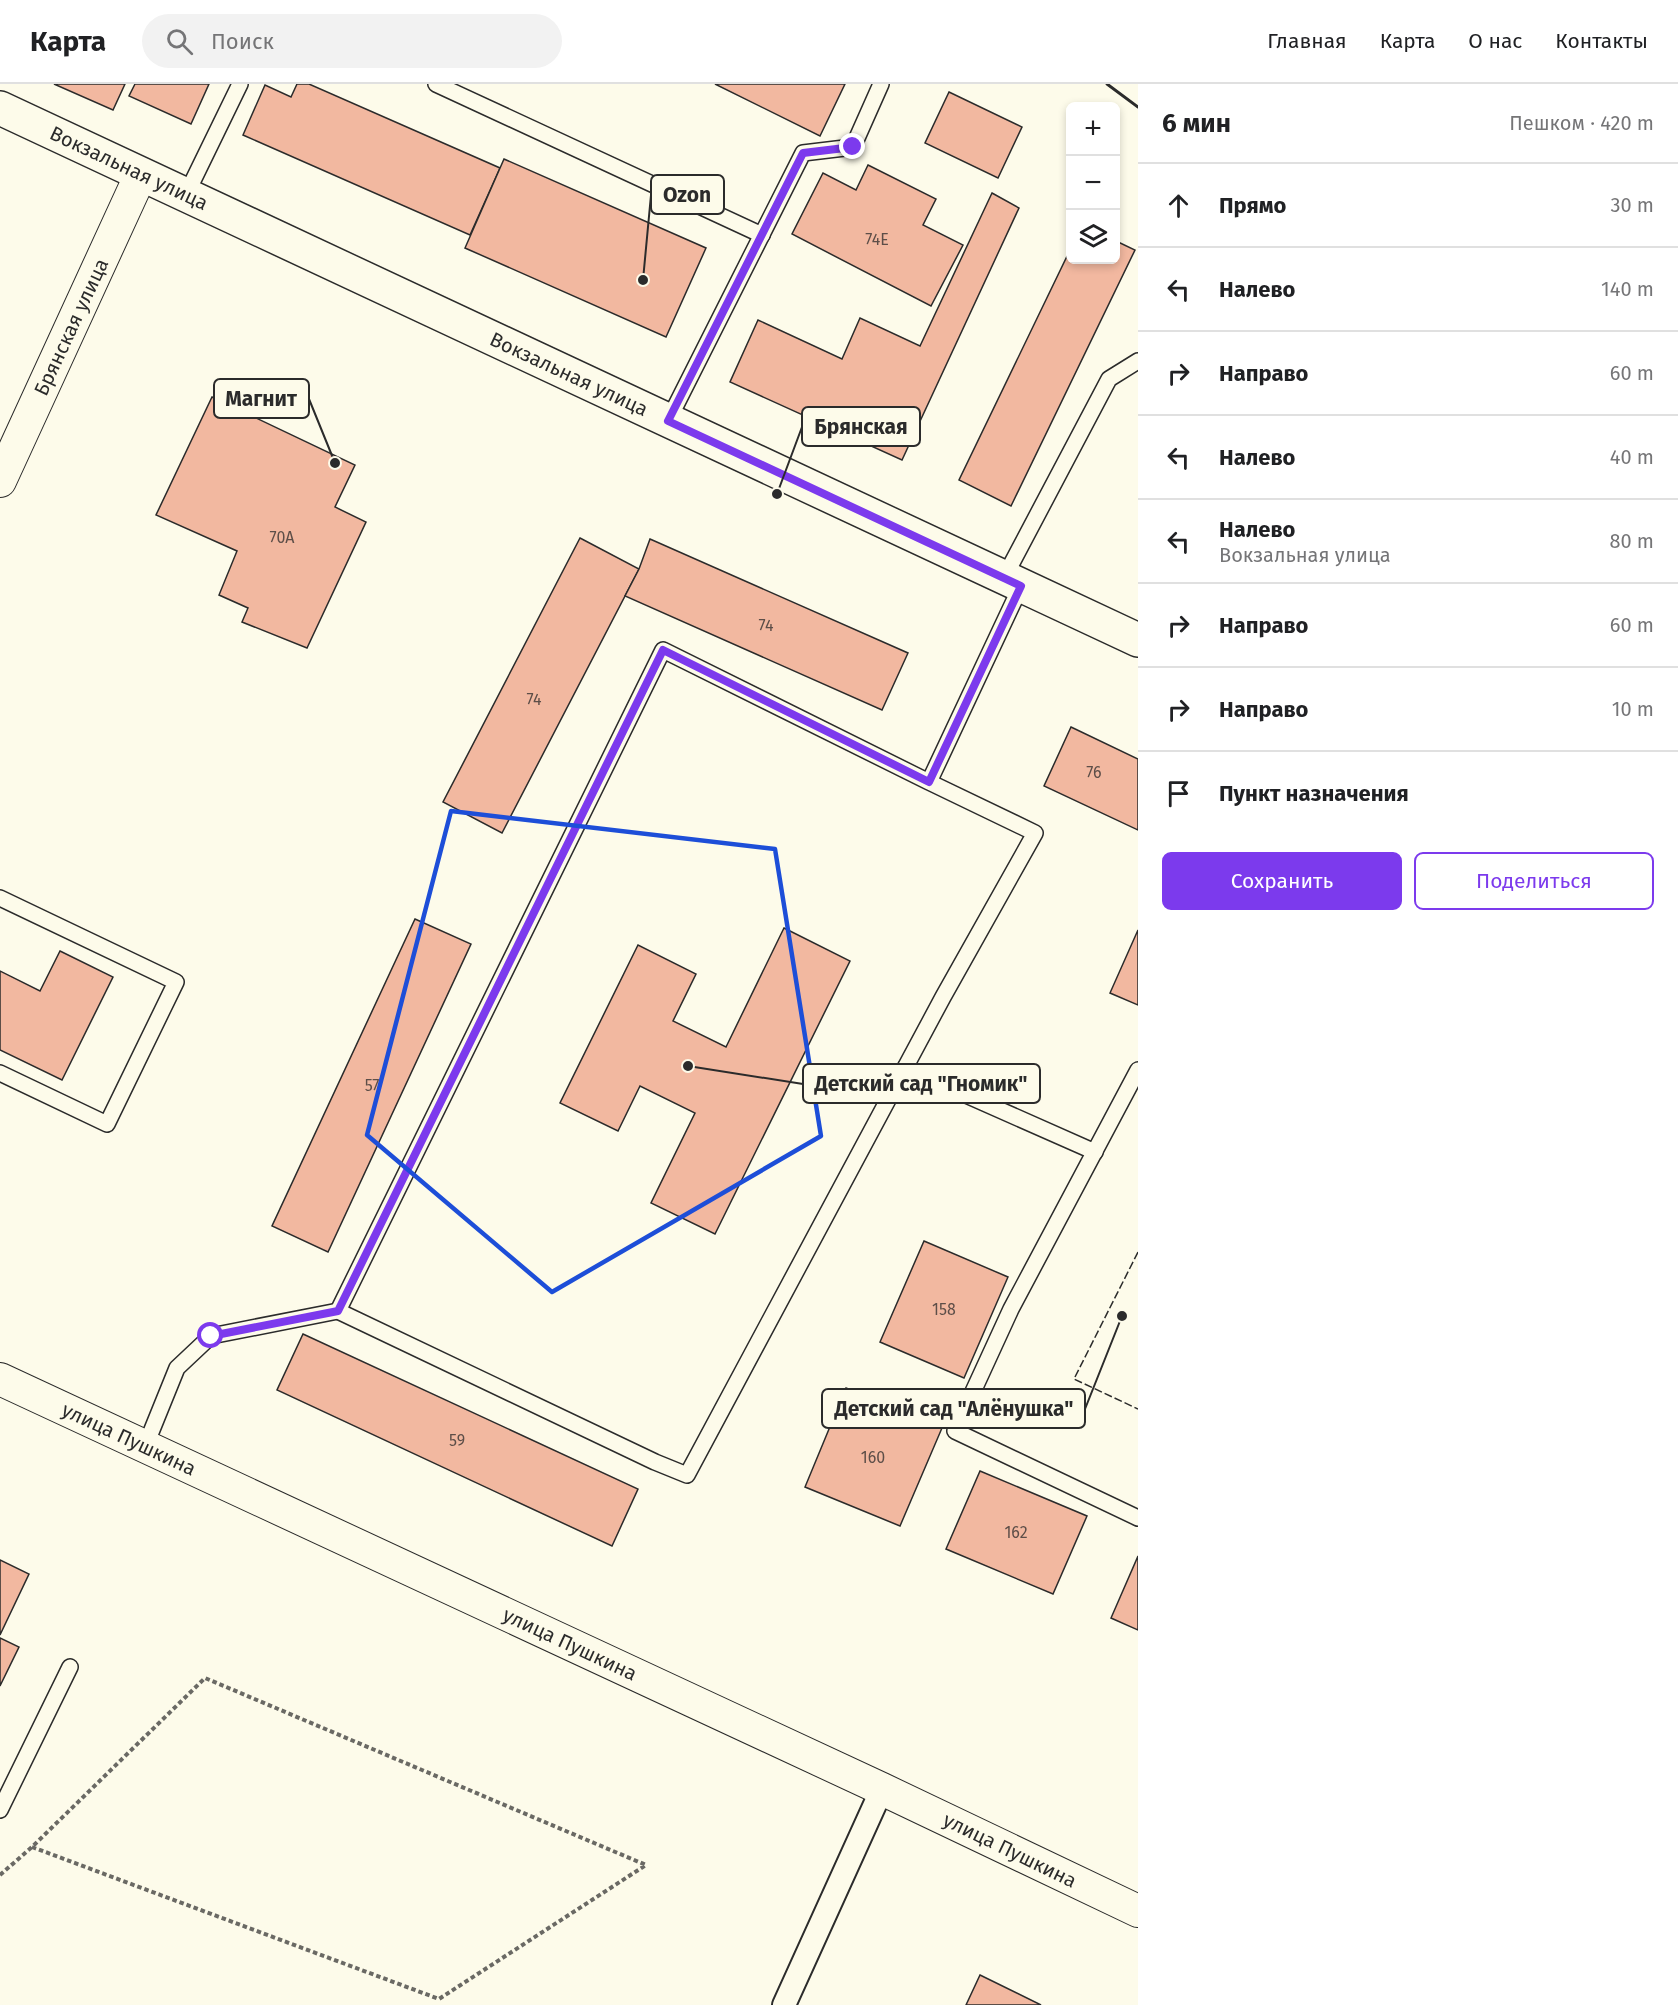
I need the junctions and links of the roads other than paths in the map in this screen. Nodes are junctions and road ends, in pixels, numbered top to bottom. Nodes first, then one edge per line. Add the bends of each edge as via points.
1 (240, 84) edge
2 (436, 84) edge
3 (881, 84) edge
4 (0, 108) edge
5 (141, 174) junction
6 (186, 195) junction
7 (762, 235) junction
8 (1138, 361) edge
9 (668, 421) junction
10 (0, 481) edge
11 (1012, 582) junction
12 (1138, 640) edge
13 (929, 782) junction
14 (0, 898) edge
15 (905, 1068) junction
16 (1138, 1070) edge
17 (0, 1073) edge
18 (1095, 1152) junction
19 (338, 1311) junction
20 (0, 1379) edge
21 (145, 1447) junction
22 (1138, 1518) edge
23 (70, 1667) dead end
24 (882, 1788) junction
25 (0, 1810) edge
26 (1138, 1911) edge
27 (784, 2005) edge

1 - 6 lane
2 - 7 lane
3 - 7 lane via 853,147 803,153
4 - 5 main road, Вокзальная улица
5 - 6 main road, Вокзальная улица
5 - 10 street, Брянская улица
6 - 9 main road, Вокзальная улица
7 - 9 lane
8 - 11 lane via 1109,378
9 - 11 main road, Вокзальная улица
11 - 12 main road, Вокзальная улица
11 - 13 lane
13 - 15 lane via 1035,833
13 - 19 lane via 663,650
14 - 17 lane via 176,982 107,1124
15 - 18 lane
15 - 19 lane via 687,1475
16 - 18 lane
18 - 22 lane via 1011,1310 955,1431
19 - 21 lane via 211,1336 177,1368
20 - 21 street, улица Пушкина
21 - 24 street, улица Пушкина
23 - 25 lane
24 - 26 street, улица Пушкина
24 - 27 street

